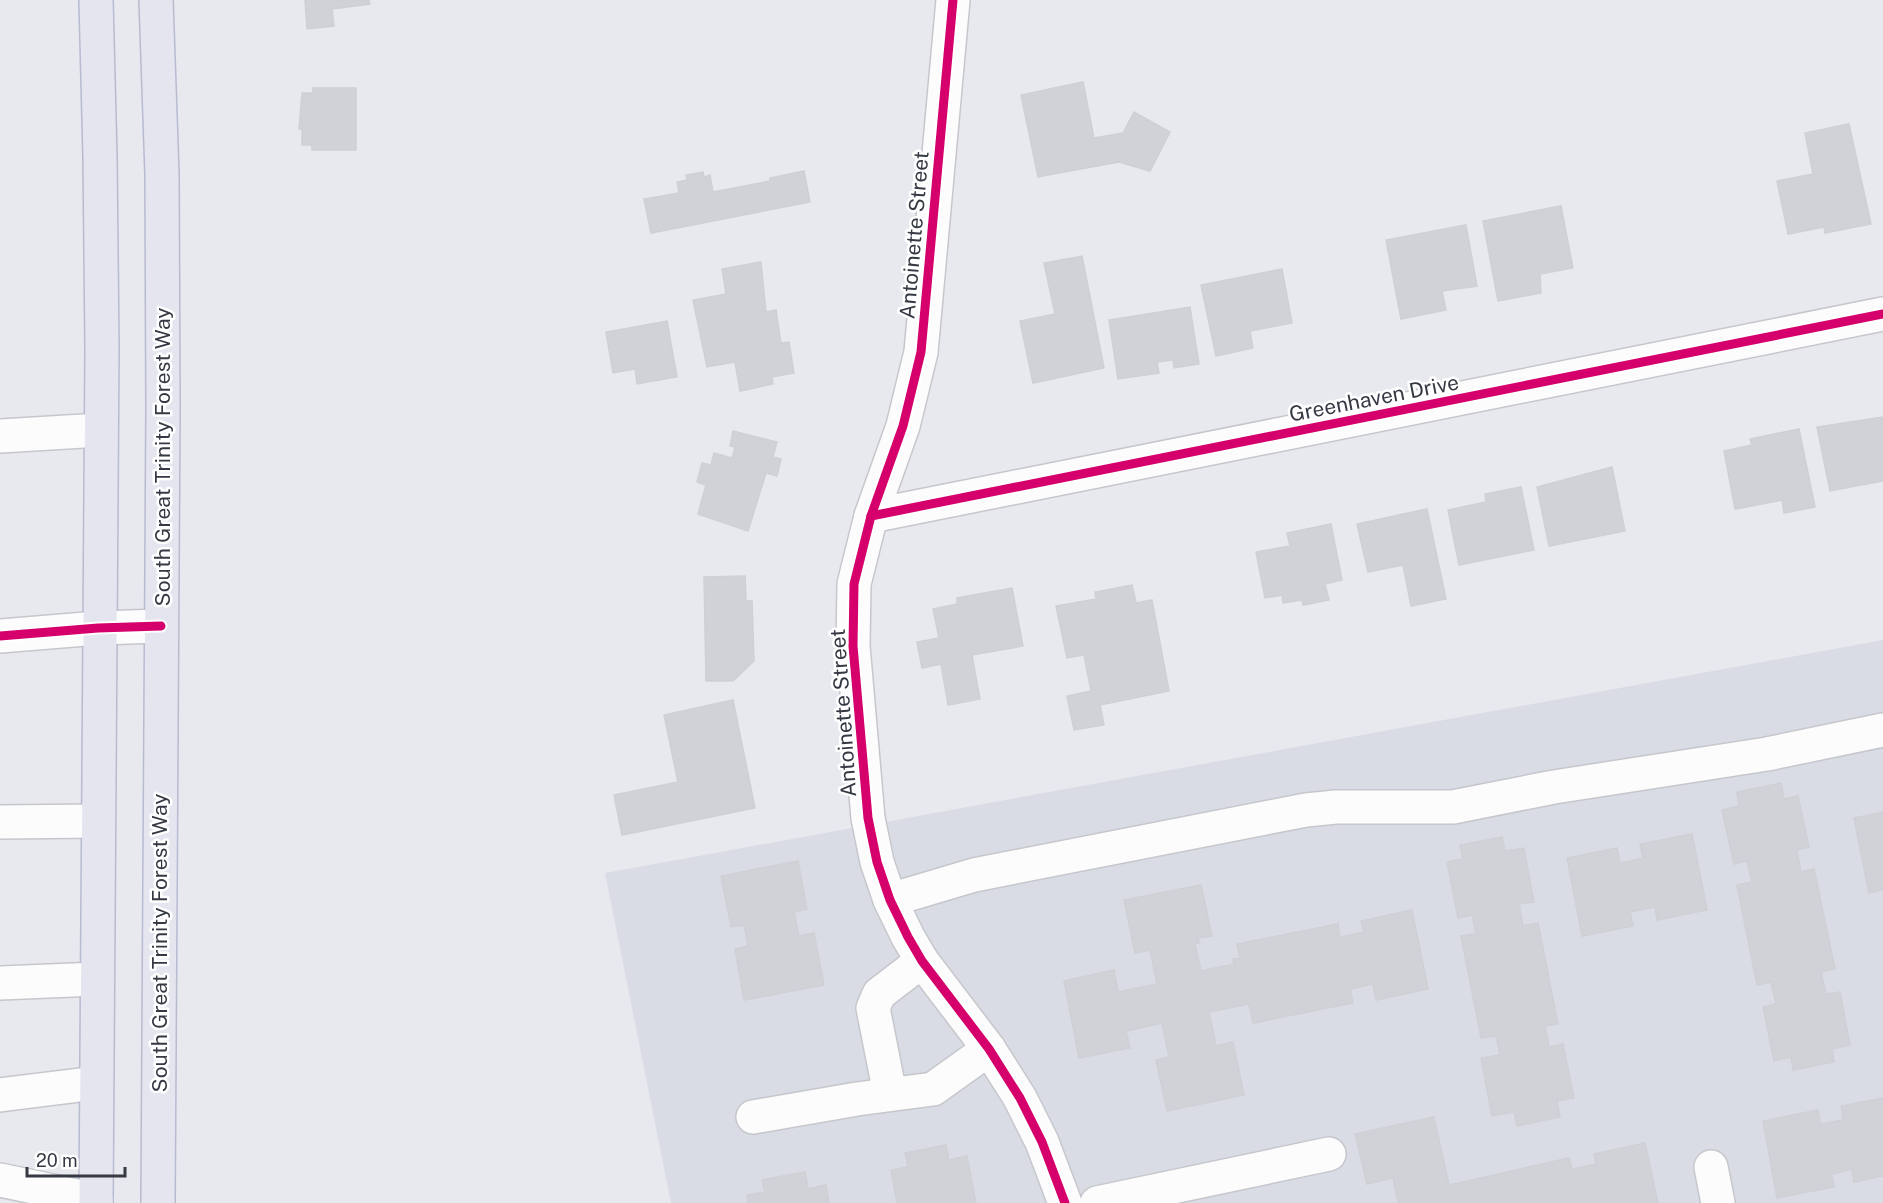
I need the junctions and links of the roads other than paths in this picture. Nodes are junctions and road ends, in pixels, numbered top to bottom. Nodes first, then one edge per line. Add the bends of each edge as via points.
1 (96, 0) edge
2 (156, 0) edge
3 (953, 0) edge
4 (1883, 314) edge
5 (100, 430) junction
6 (0, 436) edge
7 (872, 516) junction
8 (161, 626) junction
9 (98, 628) junction
10 (2, 639) edge
11 (1883, 730) edge
12 (98, 820) junction
13 (0, 822) edge
14 (890, 900) junction
15 (922, 961) junction
16 (97, 979) junction
17 (0, 983) edge
18 (989, 1049) junction
19 (96, 1083) junction
20 (890, 1094) junction
21 (0, 1095) edge
22 (753, 1117) dead end
23 (1329, 1154) dead end
24 (1711, 1167) dead end
25 (0, 1180) edge
26 (96, 1201) edge
27 (158, 1203) edge
28 (1065, 1203) edge
29 (1097, 1203) edge
30 (1718, 1203) edge

1 - 5 main road
2 - 8 main road, South Great Trinity Forest Way via 162,174
3 - 7 street, Antoinette Street via 921,352 903,426
4 - 7 street, Greenhaven Drive
5 - 6 street
5 - 9 main road
7 - 14 street, Antoinette Street via 854,584 853,646 868,818
8 - 9 street
8 - 27 main road, South Great Trinity Forest Way
9 - 10 street
9 - 12 main road
11 - 14 street via 1767,754 1554,786 1453,807 1306,810 974,875
12 - 13 street
12 - 16 main road
14 - 15 street, Antoinette Street
15 - 18 street, Antoinette Street
15 - 20 street via 879,994 873,1008
16 - 17 street
16 - 19 main road
18 - 20 street via 933,1089
18 - 28 street, Antoinette Street via 1042,1142
19 - 21 street
19 - 26 main road
20 - 22 street
23 - 29 street
24 - 30 street
25 - 26 street

